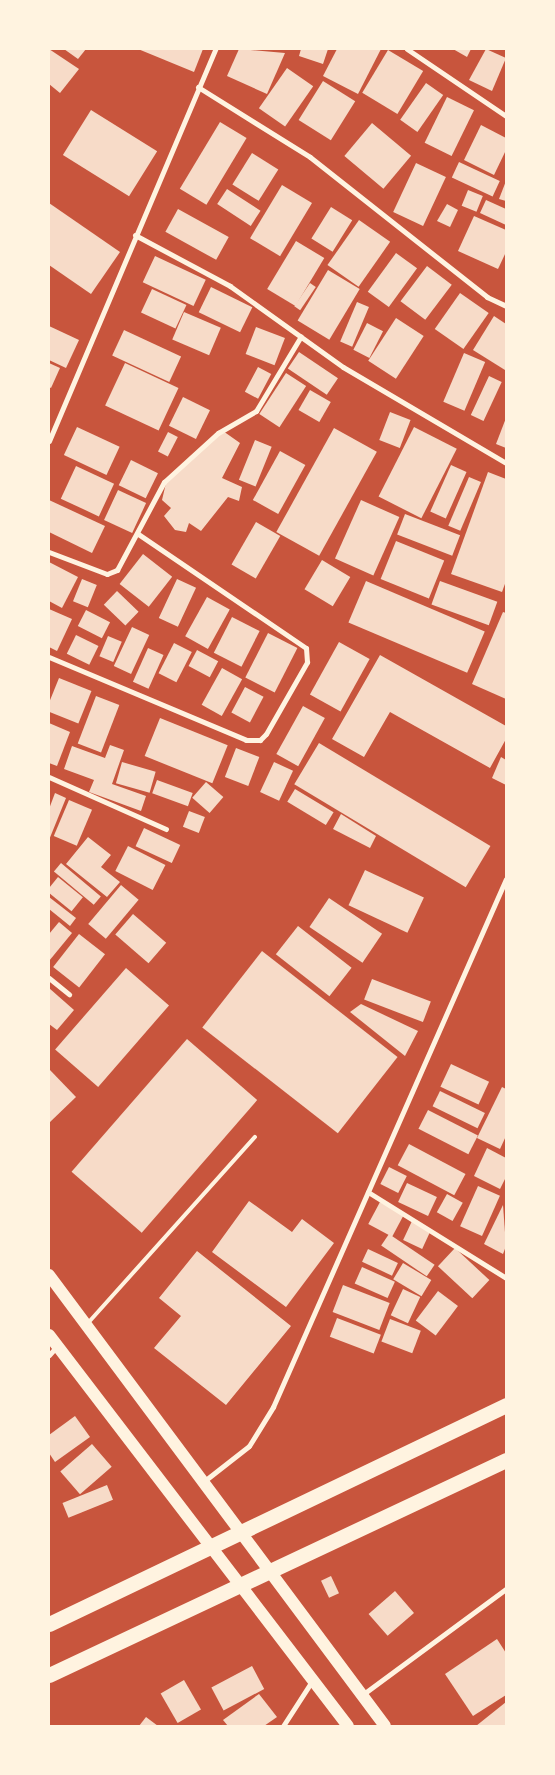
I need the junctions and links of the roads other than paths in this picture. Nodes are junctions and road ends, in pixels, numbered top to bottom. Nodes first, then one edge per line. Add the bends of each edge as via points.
1 (215, 49) edge
2 (407, 49) edge
3 (198, 87) junction
4 (506, 116) edge
5 (135, 235) junction
6 (506, 306) edge
7 (301, 336) junction
8 (49, 441) edge
9 (506, 463) edge
10 (137, 533) junction
11 (49, 552) edge
12 (49, 657) edge
13 (49, 777) edge
14 (166, 829) dead end
15 (506, 880) edge
16 (49, 978) edge
17 (69, 994) dead end
18 (255, 1137) dead end
19 (368, 1192) junction
20 (49, 1275) edge
21 (506, 1278) edge
22 (86, 1324) junction
23 (49, 1335) edge
24 (53, 1351) edge
25 (506, 1405) edge
26 (506, 1460) edge
27 (200, 1484) junction
28 (506, 1589) edge
29 (49, 1624) edge
30 (49, 1675) edge
31 (313, 1679) junction
32 (362, 1695) junction
33 (283, 1726) edge
34 (348, 1726) edge
35 (384, 1726) edge

1 - 3 street
2 - 4 street
3 - 5 street
3 - 6 street via 310,156 487,297
5 - 7 street via 230,286
5 - 8 street
7 - 9 street via 343,367
7 - 10 street via 263,403 218,433 171,474
10 - 11 street via 112,574
10 - 12 street via 224,596 301,643 307,662 266,734 253,741
13 - 14 street
15 - 19 street
16 - 17 street
18 - 22 lane
19 - 21 street
19 - 27 street via 274,1407 249,1446
20 - 22 main road
22 - 27 main road
23 - 24 main road
24 - 31 main road
25 - 29 highway
26 - 30 highway
27 - 32 main road
28 - 32 street
31 - 33 street
31 - 34 main road
32 - 35 main road

